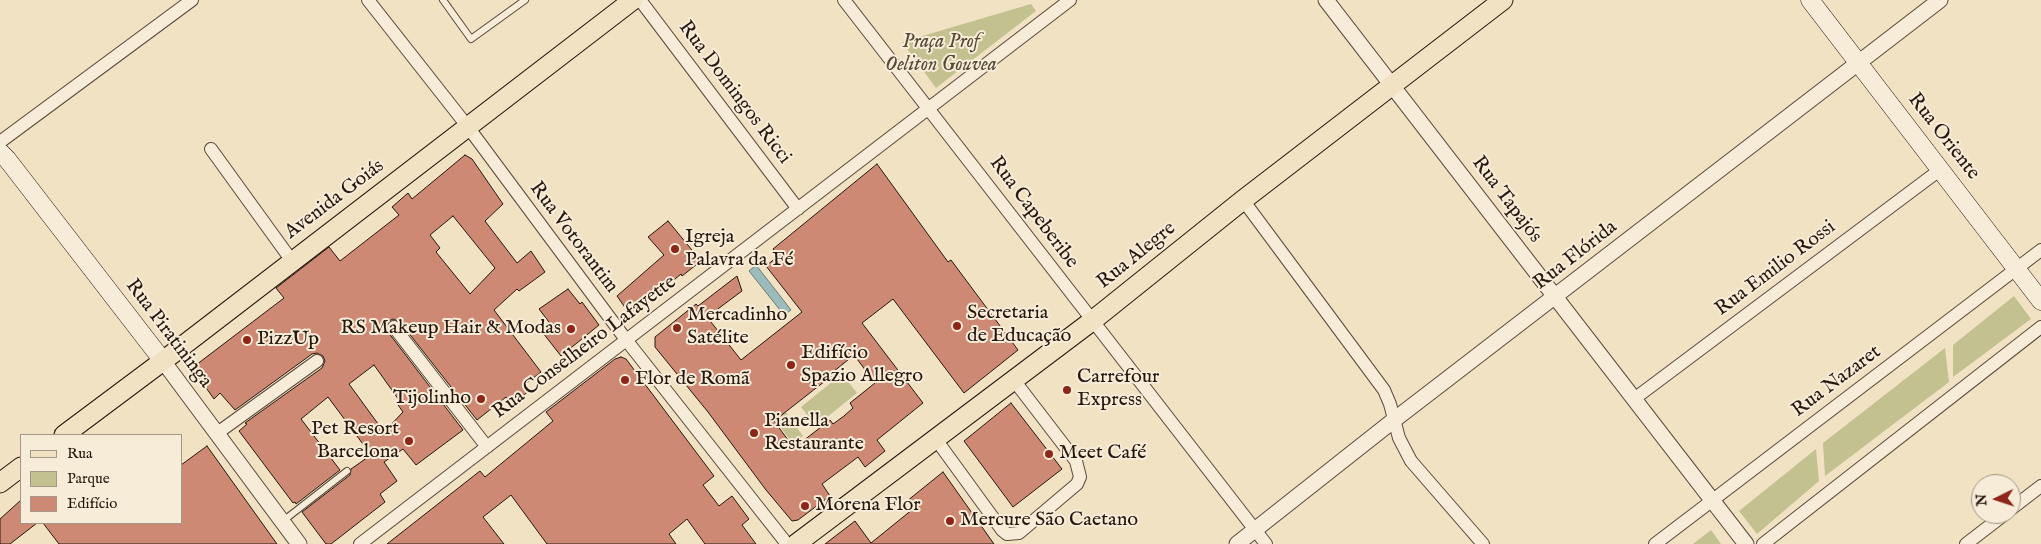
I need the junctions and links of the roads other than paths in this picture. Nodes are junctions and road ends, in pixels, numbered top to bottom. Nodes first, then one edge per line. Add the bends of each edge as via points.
1 (368, 0) edge
2 (443, 0) edge
3 (525, 0) edge
4 (633, 0) edge
5 (640, 0) edge
6 (844, 0) edge
7 (1070, 0) edge
8 (1326, 0) edge
9 (1503, 0) edge
10 (1810, 0) edge
11 (1940, 0) edge
12 (187, 1) edge
13 (1858, 63) junction
14 (1393, 85) junction
15 (928, 108) junction
16 (468, 127) junction
17 (0, 142) edge
18 (211, 149) dead end
19 (0, 152) edge
20 (1941, 169) junction
21 (1243, 200) junction
22 (798, 209) junction
23 (2041, 250) edge
24 (292, 261) junction
25 (2017, 268) junction
26 (1555, 297) junction
27 (2041, 301) edge
28 (1092, 320) junction
29 (394, 327) dead end
30 (2041, 327) edge
31 (627, 341) junction
32 (317, 361) dead end
33 (163, 362) junction
34 (1013, 379) junction
35 (1634, 399) junction
36 (1394, 420) junction
37 (65, 434) edge
38 (216, 434) junction
39 (935, 438) junction
40 (487, 447) junction
41 (20, 468) edge
42 (347, 470) dead end
43 (0, 483) edge
44 (2041, 486) edge
45 (1711, 501) junction
46 (2021, 501) edge
47 (282, 521) junction
48 (1992, 524) edge
49 (1255, 530) junction
50 (299, 544) edge
51 (360, 544) edge
52 (787, 544) edge
53 (796, 544) edge
54 (1237, 544) edge
55 (1266, 544) edge
56 (1483, 544) edge
57 (1655, 544) edge
58 (1746, 544) edge
59 (1762, 544) edge
60 (1966, 544) edge

1 - 16 street, Rua Votorantim
2 - 3 lane via 471,39
4 - 16 main road, Avenida Goiás
5 - 22 street, Rua Domingos Ricci
6 - 15 street, Rua Capeberibe
7 - 15 street, Rua Conselheiro Lafayette
8 - 14 street, Rua Tapajós
9 - 14 main road, Rua Alegre
10 - 13 main road, Rua Oriente
11 - 13 street, Rua Flórida
12 - 17 street
13 - 20 main road, Rua Oriente
13 - 26 street, Rua Flórida
14 - 21 main road, Rua Alegre
14 - 26 street, Rua Tapajós
15 - 22 street, Rua Conselheiro Lafayette
15 - 28 street, Rua Capeberibe
16 - 24 main road, Avenida Goiás
16 - 31 street, Rua Votorantim
18 - 24 street
19 - 33 main road, Rua Piratininga
20 - 25 main road, Rua Oriente
20 - 35 street, Rua Emilio Rossi
21 - 28 main road, Rua Alegre
21 - 36 street via 1384,390
22 - 31 street, Rua Conselheiro Lafayette
23 - 25 street, Rua Nazaret
24 - 33 main road, Avenida Goiás
25 - 27 main road, Rua Oriente
25 - 45 street, Rua Nazaret
26 - 35 street, Rua Tapajós
26 - 36 street, Rua Flórida
28 - 34 main road, Rua Alegre
28 - 49 street, Rua Capeberibe
29 - 40 street
30 - 59 street
31 - 40 street, Rua Conselheiro Lafayette
31 - 52 street, Rua Votorantim
32 - 38 street
33 - 37 main road, Avenida Goiás
33 - 38 street, Rua Piratininga
34 - 39 main road, Rua Alegre
34 - 39 street via 1076,461 1080,477 1078,484 1019,533 1007,534 1002,530
35 - 45 street, Rua Tapajós
36 - 49 street, Rua Flórida
36 - 56 street via 1411,461
38 - 47 street, Rua Piratininga
39 - 53 main road, Rua Alegre
40 - 51 street, Rua Conselheiro Lafayette
41 - 43 main road
42 - 47 lane
44 - 46 street
45 - 57 street, Rua Nazaret
45 - 58 street, Rua Tapajós
47 - 50 street, Rua Piratininga
48 - 60 street
49 - 54 street, Rua Flórida
49 - 55 street, Rua Capeberibe

